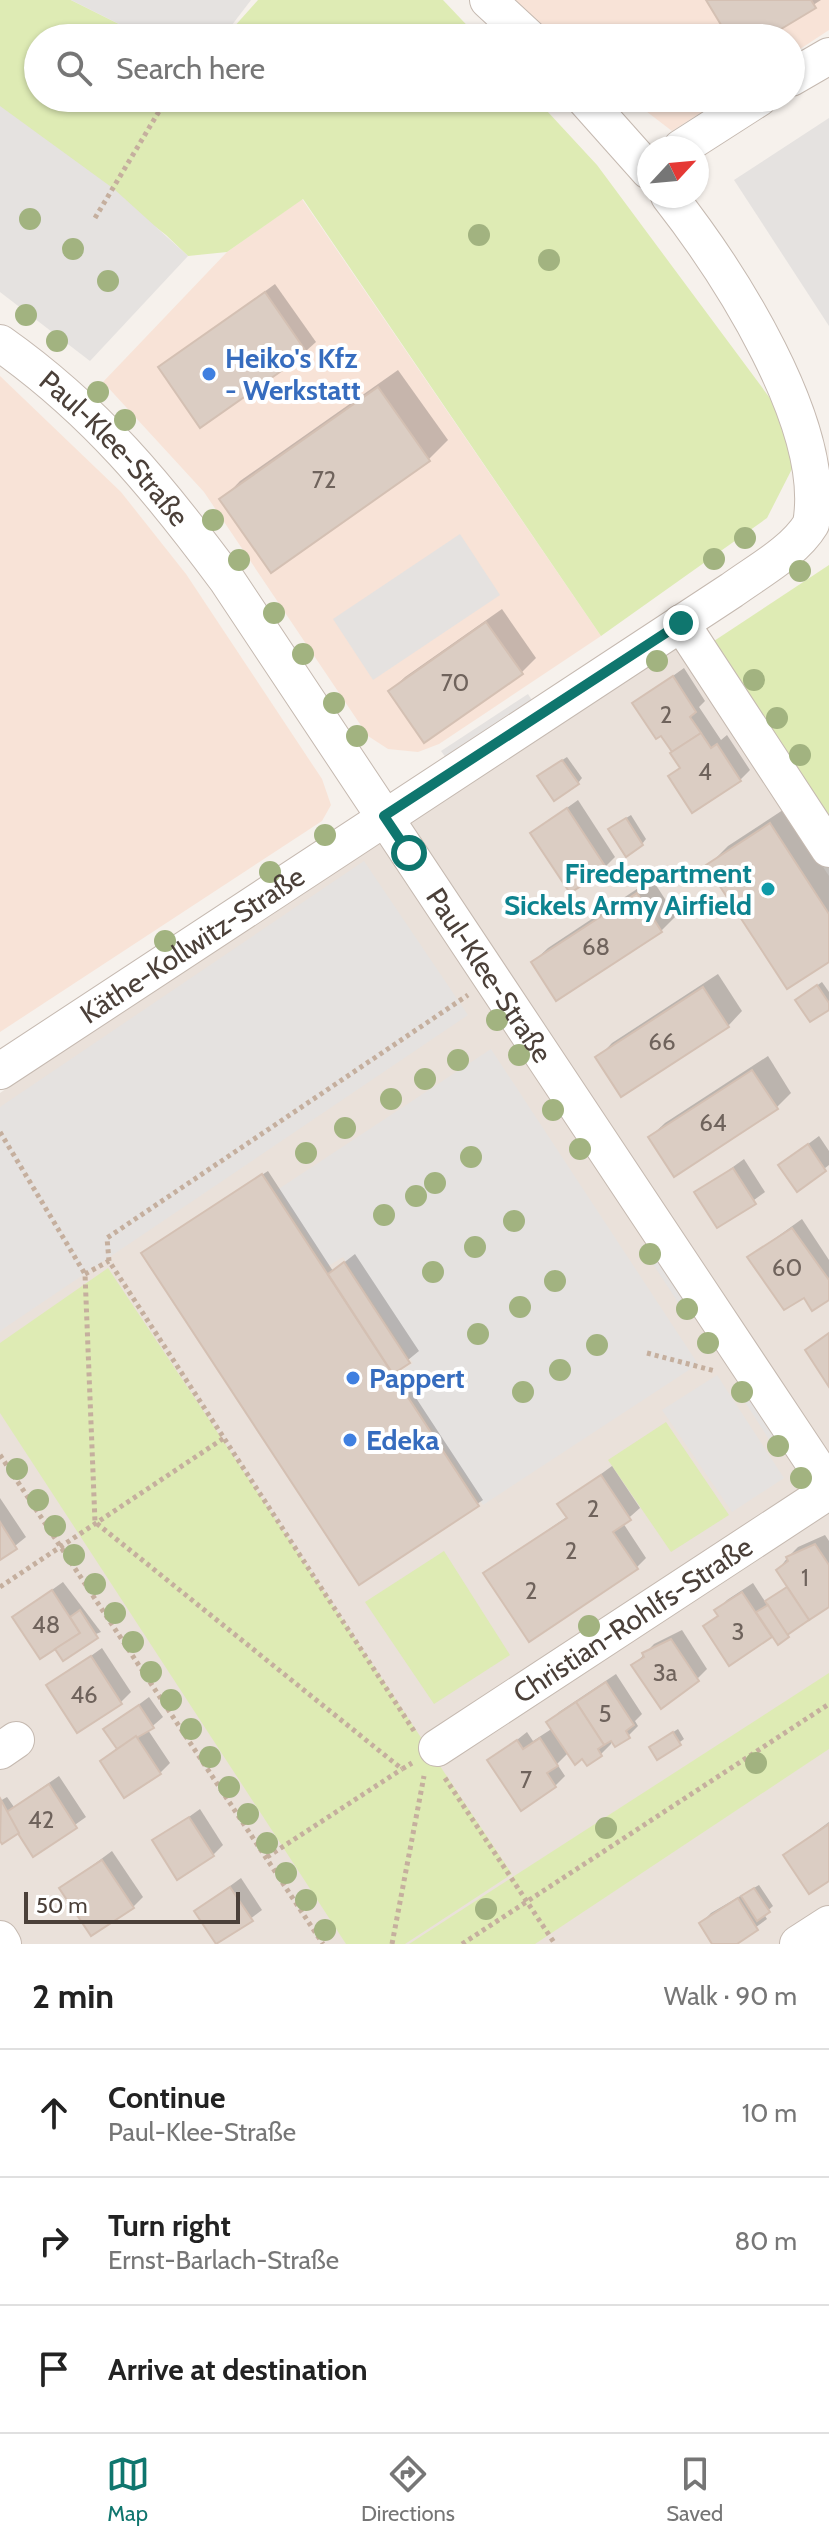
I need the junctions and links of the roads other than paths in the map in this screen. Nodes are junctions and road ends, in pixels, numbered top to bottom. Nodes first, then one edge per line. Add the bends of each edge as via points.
1 (488, 0) edge
2 (514, 24) edge
3 (829, 56) edge
4 (805, 70) edge
5 (597, 112) edge
6 (737, 112) edge
7 (700, 136) edge
8 (637, 157) edge
9 (678, 208) edge
10 (0, 343) edge
11 (824, 501) edge
12 (681, 623) junction
13 (384, 816) junction
14 (829, 849) edge
15 (0, 1071) edge
16 (829, 1489) edge
17 (427, 1757) road end
18 (829, 1924) edge
19 (798, 1944) edge

1 - 2 street
3 - 4 street
5 - 8 street, Käthe-Kollwitz-Straße
6 - 7 street
9 - 11 street, Käthe-Kollwitz-Straße via 777,338 808,390 824,441
10 - 13 street, Paul-Klee-Straße via 54,381 130,457 179,516
11 - 12 street, Käthe-Kollwitz-Straße via 812,524 787,550
12 - 13 street, Käthe-Kollwitz-Straße
12 - 14 street
13 - 15 street, Käthe-Kollwitz-Straße
13 - 16 street, Paul-Klee-Straße
16 - 17 street, Christian-Rohlfs-Straße
18 - 19 street

